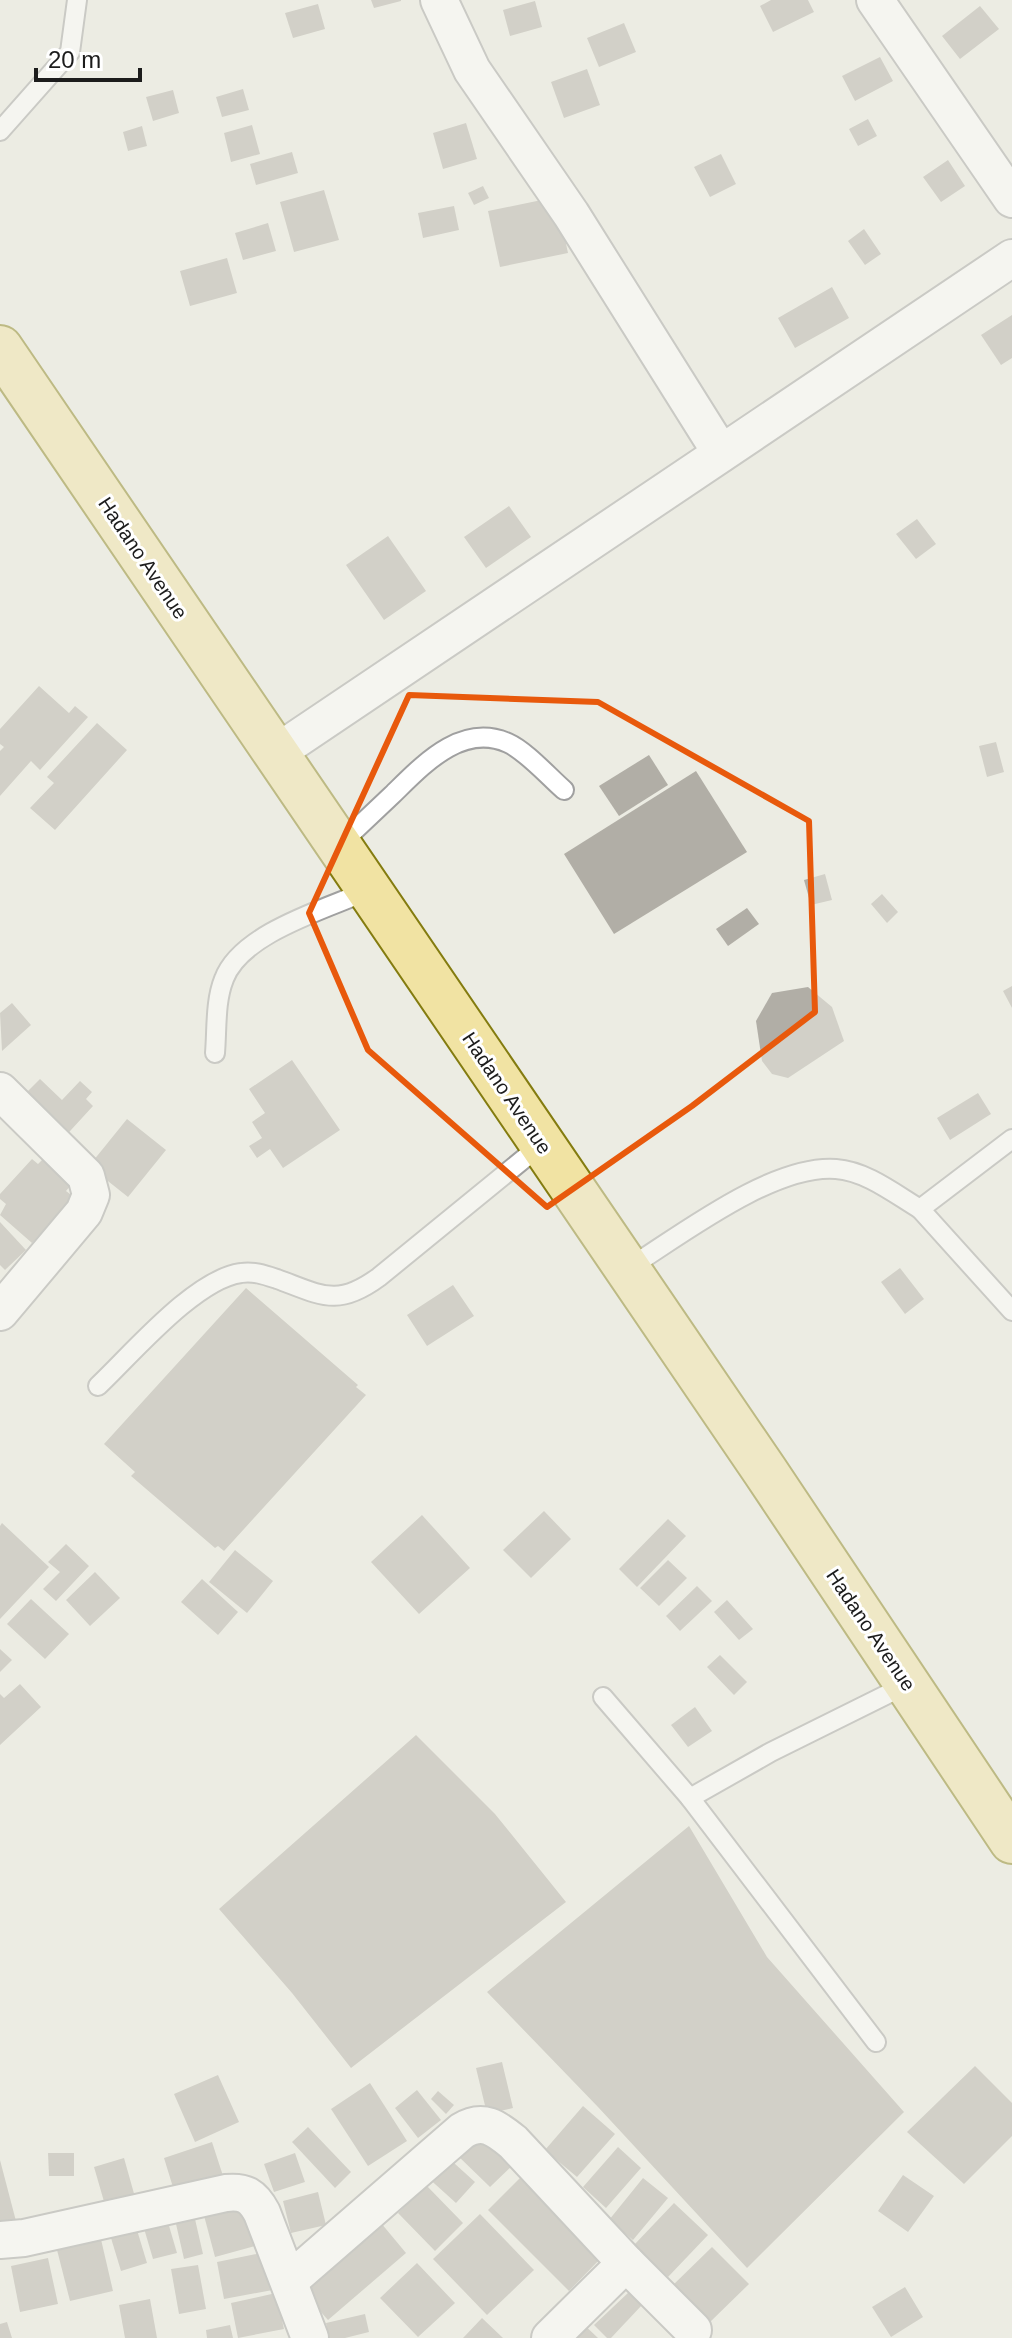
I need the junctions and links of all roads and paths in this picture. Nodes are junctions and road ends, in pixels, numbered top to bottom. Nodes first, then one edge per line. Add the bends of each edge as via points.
1 (77, 0) edge
2 (439, 0) edge
3 (875, 0) edge
4 (0, 131) edge
5 (1012, 199) edge
6 (1012, 258) edge
7 (0, 348) edge
8 (721, 453) junction
9 (276, 753) junction
10 (564, 790) dead end
11 (338, 846) junction
12 (369, 890) junction
13 (215, 1053) dead end
14 (0, 1091) edge
15 (1012, 1139) edge
16 (542, 1144) junction
17 (920, 1209) junction
18 (627, 1269) junction
19 (1012, 1311) edge
20 (0, 1312) edge
21 (98, 1386) dead end
22 (908, 1684) junction
23 (603, 1697) dead end
24 (690, 1798) junction
25 (1011, 1837) edge
26 (876, 2042) dead end
27 (0, 2240) edge
28 (626, 2263) junction
29 (289, 2281) junction
30 (693, 2330) dead end
31 (310, 2338) edge
32 (550, 2338) edge

1 - 4 lane via 70,52
2 - 8 street via 472,70 571,214
3 - 5 street
6 - 8 street
7 - 9 main road, Hadano Avenue
8 - 9 street
9 - 11 main road, Hadano Avenue
10 - 11 lane via 511,744 482,737 467,740 430,759
11 - 12 main road, Hadano Avenue
12 - 13 lane via 262,937 232,961 218,996
12 - 16 main road, Hadano Avenue
14 - 20 street via 86,1176 91,1195 84,1212
15 - 17 lane
16 - 18 main road, Hadano Avenue
16 - 21 lane via 353,1294 318,1293 259,1273 225,1277 188,1300
17 - 18 lane via 839,1168 808,1170 749,1193
17 - 19 lane
18 - 22 main road, Hadano Avenue
22 - 24 lane
22 - 25 main road, Hadano Avenue
23 - 24 lane
24 - 26 lane
27 - 29 street via 242,2192 258,2205
28 - 29 street via 513,2142 484,2124 462,2131
28 - 30 street
28 - 32 street
29 - 31 street

